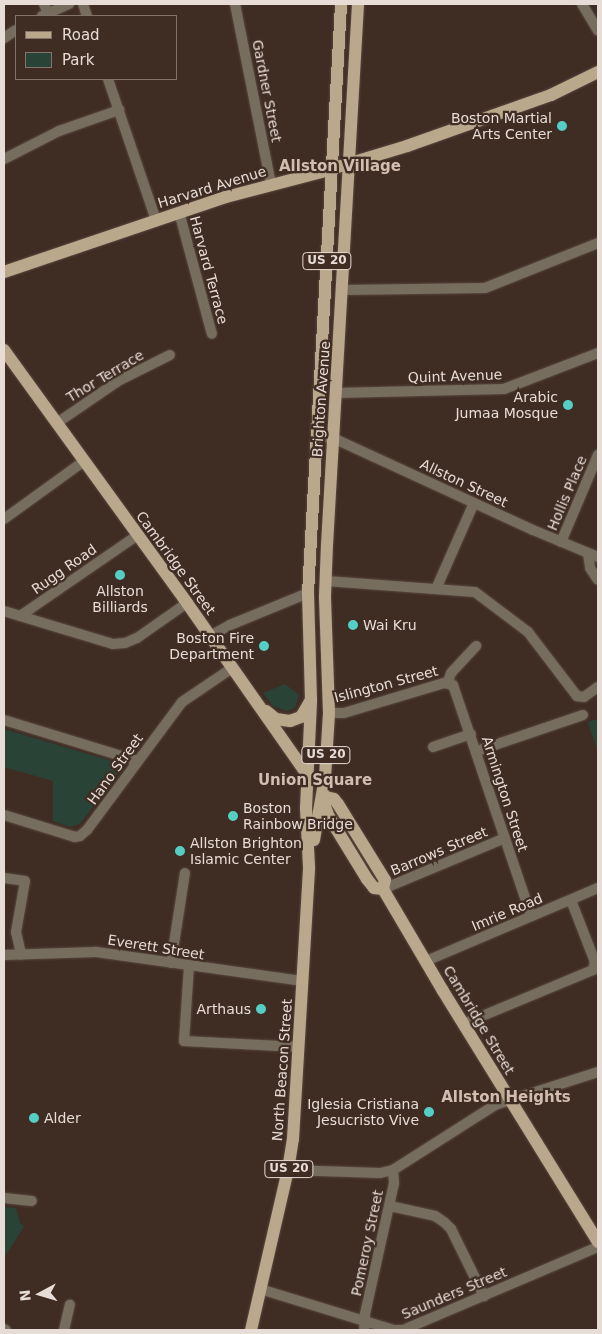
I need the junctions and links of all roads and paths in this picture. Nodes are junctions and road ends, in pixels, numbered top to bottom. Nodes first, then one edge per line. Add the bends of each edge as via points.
1 (69, 4) edge
2 (235, 4) edge
3 (341, 4) edge
4 (358, 4) edge
5 (582, 4) edge
6 (45, 11) edge
7 (15, 31) edge
8 (598, 31) edge
9 (4, 38) edge
10 (598, 72) edge
11 (108, 80) edge
12 (119, 110) junction
13 (4, 159) edge
14 (351, 164) junction
15 (332, 168) junction
16 (271, 184) junction
17 (179, 212) junction
18 (156, 220) junction
19 (598, 243) edge
20 (4, 272) edge
21 (343, 290) junction
22 (212, 334) dead end
23 (4, 350) edge
24 (598, 353) edge
25 (170, 354) dead end
26 (336, 393) junction
27 (56, 423) junction
28 (317, 436) junction
29 (333, 438) junction
30 (598, 455) edge
31 (84, 461) junction
32 (474, 503) junction
33 (4, 520) edge
34 (138, 535) junction
35 (561, 542) junction
36 (593, 555) edge
37 (598, 580) edge
38 (326, 581) junction
39 (436, 589) junction
40 (308, 593) junction
41 (187, 602) junction
42 (4, 611) edge
43 (20, 616) junction
44 (210, 636) junction
45 (476, 646) dead end
46 (232, 668) junction
47 (449, 683) junction
48 (598, 687) edge
49 (311, 700) junction
50 (262, 708) junction
51 (329, 713) junction
52 (583, 715) dead end
53 (4, 720) edge
54 (471, 734) junction
55 (432, 747) dead end
56 (477, 751) junction
57 (138, 761) junction
58 (309, 776) junction
59 (322, 796) junction
60 (4, 815) edge
61 (505, 838) junction
62 (309, 867) junction
63 (185, 873) dead end
64 (4, 878) edge
65 (598, 888) edge
66 (383, 889) junction
67 (571, 900) junction
68 (531, 916) junction
69 (21, 954) junction
70 (4, 955) edge
71 (426, 961) junction
72 (171, 963) junction
73 (189, 966) junction
74 (302, 981) junction
75 (463, 1024) junction
76 (298, 1047) junction
77 (598, 1072) edge
78 (511, 1100) junction
79 (288, 1170) junction
80 (393, 1170) junction
81 (4, 1198) edge
82 (32, 1201) dead end
83 (390, 1206) junction
84 (598, 1242) edge
85 (598, 1247) edge
86 (260, 1289) junction
87 (484, 1296) junction
88 (70, 1304) dead end
89 (426, 1320) junction
90 (364, 1326) edge
91 (64, 1330) edge
92 (251, 1330) edge
93 (432, 1330) edge

1 - 6 street
2 - 16 street, Gardner Street
3 - 15 main road, Brighton Avenue / US 20
4 - 14 main road, Brighton Avenue / US 20
5 - 8 street
7 - 9 street
10 - 14 main road, Harvard Avenue via 516,108
11 - 12 street
12 - 13 street via 59,131
12 - 18 street
14 - 15 main road, Harvard Avenue
14 - 21 main road, Brighton Avenue / US 20
15 - 16 main road, Harvard Avenue
15 - 28 main road, Brighton Avenue / US 20
16 - 17 main road, Harvard Avenue
17 - 18 main road, Harvard Avenue
17 - 22 street, Harvard Terrace
18 - 20 main road, Harvard Avenue
19 - 21 street via 485,288
21 - 26 main road, Brighton Avenue / US 20
23 - 27 main road, Cambridge Street
24 - 26 street, Quint Avenue via 504,389
25 - 27 street, Thor Terrace via 118,381
26 - 29 main road, Brighton Avenue / US 20
27 - 31 main road, Cambridge Street
28 - 29 street, Allston Street
28 - 40 main road, Brighton Avenue / US 20
29 - 32 street, Allston Street
29 - 38 main road, Brighton Avenue / US 20
30 - 35 street, Hollis Place
31 - 33 street
31 - 34 main road, Cambridge Street
32 - 35 street, Allston Street
32 - 39 street
34 - 41 main road, Cambridge Street
34 - 43 street, Rugg Road
35 - 36 street, Allston Street
36 - 37 street via 590,568
38 - 39 street
38 - 51 main road, Brighton Avenue / US 20
39 - 48 street via 475,592 532,638 577,696 584,697
40 - 44 street
40 - 49 main road, Brighton Avenue / US 20
41 - 43 street via 125,643 113,644
41 - 44 main road, Cambridge Street
42 - 43 street
44 - 46 main road, Cambridge Street
45 - 47 street via 451,673
46 - 50 main road, Cambridge Street
46 - 57 street, Hano Street via 182,702
47 - 51 street, Islington Street via 344,713
47 - 54 street, Armington Street via 455,687
49 - 50 main road via 300,716 290,721 276,719
49 - 58 main road, Brighton Avenue / US 20
50 - 58 main road, Cambridge Street
51 - 59 main road, Brighton Avenue / US 20
52 - 56 street
53 - 57 street
54 - 55 street
54 - 56 street, Armington Street
56 - 61 street, Armington Street
57 - 60 street, Hano Street via 87,830 75,837
58 - 59 main road, Cambridge Street
58 - 62 main road, North Beacon Street / US 20 via 306,808
59 - 62 main road, North Beacon Street / US 20
59 - 66 main road, Cambridge Street via 329,817 370,883 374,888
59 - 66 main road, Cambridge Street via 334,800 385,880
61 - 66 street, Barrows Street
61 - 68 street, Armington Street
62 - 74 main road, North Beacon Street / US 20
63 - 72 street
64 - 69 street via 24,881 16,932
65 - 67 street, Imrie Road
66 - 71 main road, Cambridge Street
67 - 68 street, Imrie Road
67 - 75 street via 595,962 593,970
68 - 71 street, Imrie Road
69 - 70 street, Everett Street
69 - 72 street, Everett Street via 96,952
71 - 75 main road, Cambridge Street
72 - 73 street, Everett Street
73 - 74 street, Everett Street
73 - 76 street via 184,1041
74 - 76 main road, North Beacon Street / US 20
75 - 78 main road, Cambridge Street
76 - 79 main road, North Beacon Street / US 20
77 - 78 street
78 - 80 street via 495,1104
78 - 84 main road, Cambridge Street
79 - 80 street via 380,1173
79 - 86 main road, North Beacon Street / US 20
80 - 83 street, Pomeroy Street
81 - 82 street
83 - 87 street via 435,1216 444,1222 451,1229
83 - 90 street, Pomeroy Street
85 - 87 street, Saunders Street
86 - 90 street, Saunders Street
86 - 92 main road, North Beacon Street / US 20
87 - 89 street, Saunders Street
88 - 91 street
89 - 90 street, Saunders Street via 403,1330
89 - 93 street

